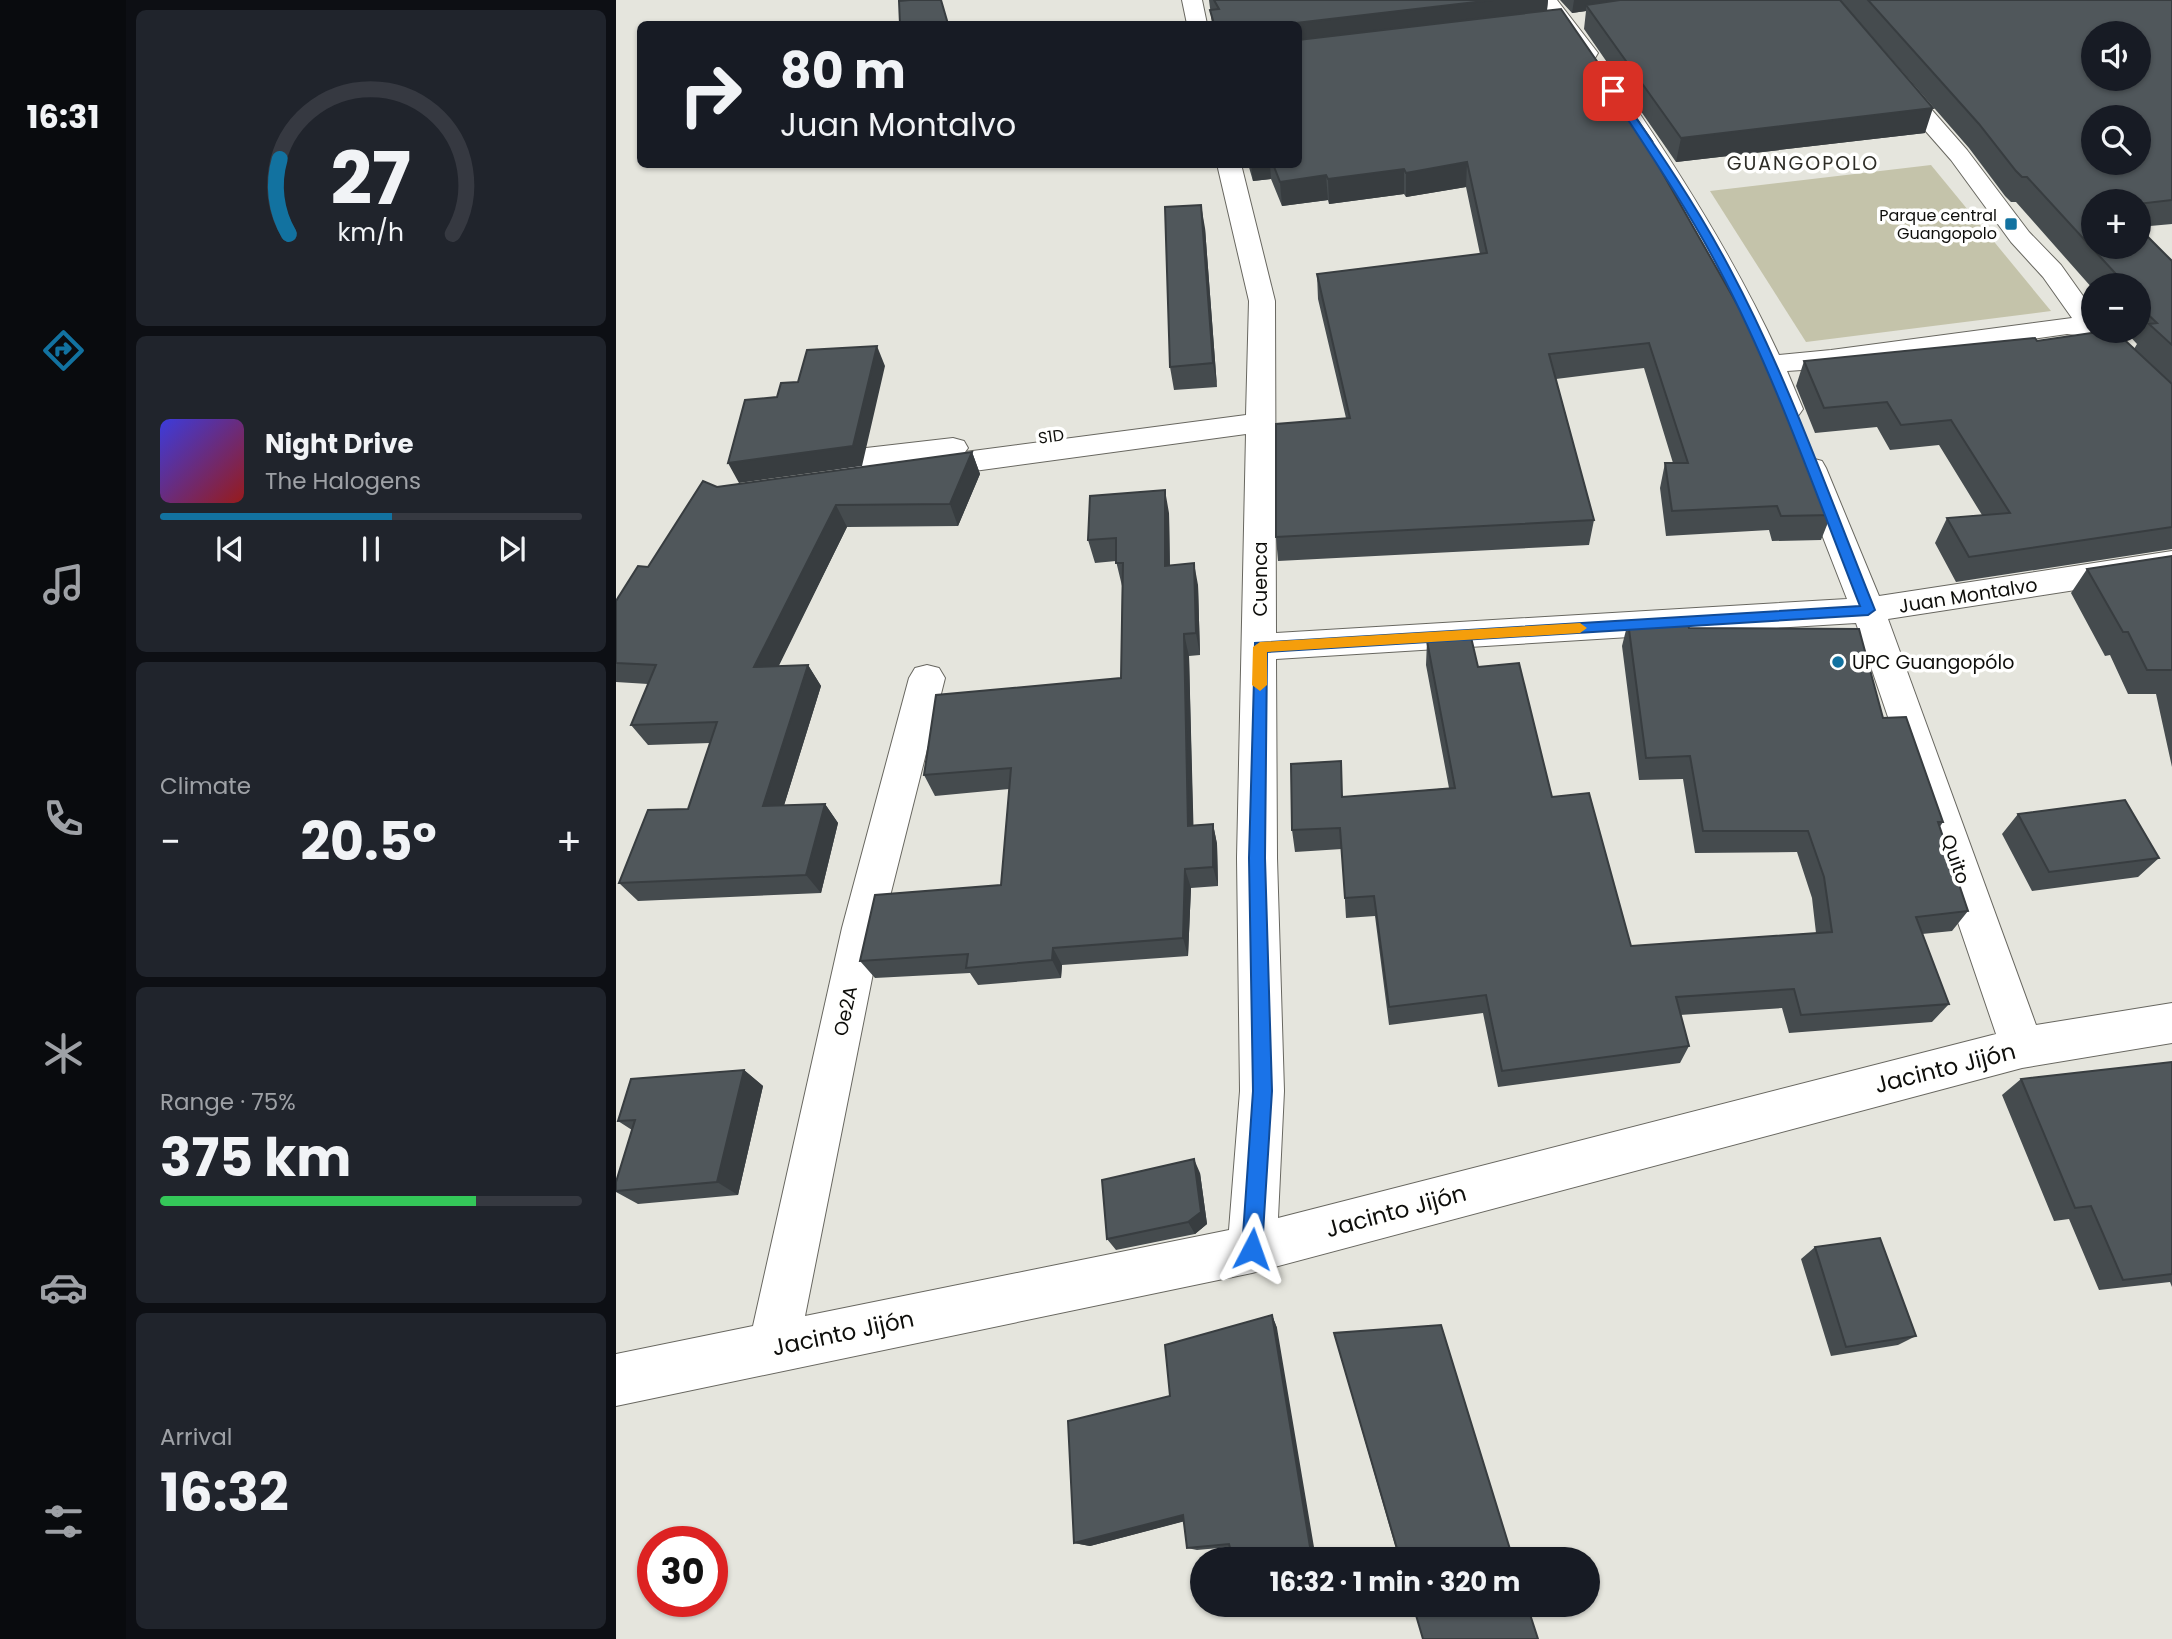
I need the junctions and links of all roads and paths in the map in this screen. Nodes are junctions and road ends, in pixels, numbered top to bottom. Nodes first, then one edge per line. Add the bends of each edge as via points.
1 (1192, 0) edge
2 (1561, 17) edge
3 (1196, 21) edge
4 (1879, 63) edge
5 (1230, 168) edge
6 (2081, 310) edge
7 (2081, 331) edge
8 (1770, 364) junction
9 (1261, 415) junction
10 (833, 472) edge
11 (2172, 563) edge
12 (1868, 610) junction
13 (1260, 647) junction
14 (927, 678) dead end
15 (2172, 1023) edge
16 (2022, 1048) junction
17 (1252, 1249) junction
18 (774, 1346) junction
19 (616, 1380) edge

1 - 3 street
2 - 8 street, Quito via 1680,190
4 - 6 street via 1959,155
5 - 9 street, Cuenca via 1262,301
7 - 8 street via 2055,327
8 - 12 street, Quito
9 - 10 street
9 - 13 street, Cuenca
11 - 12 street, Juan Montalvo
12 - 13 street, Juan Montalvo
12 - 16 street, Quito
13 - 17 street, Cuenca via 1257,858 1262,1091
14 - 18 street, Oe2A via 862,928
15 - 16 street, Jacinto Jijón
16 - 17 street, Jacinto Jijón
17 - 18 street, Jacinto Jijón
18 - 19 street, Jacinto Jijón

